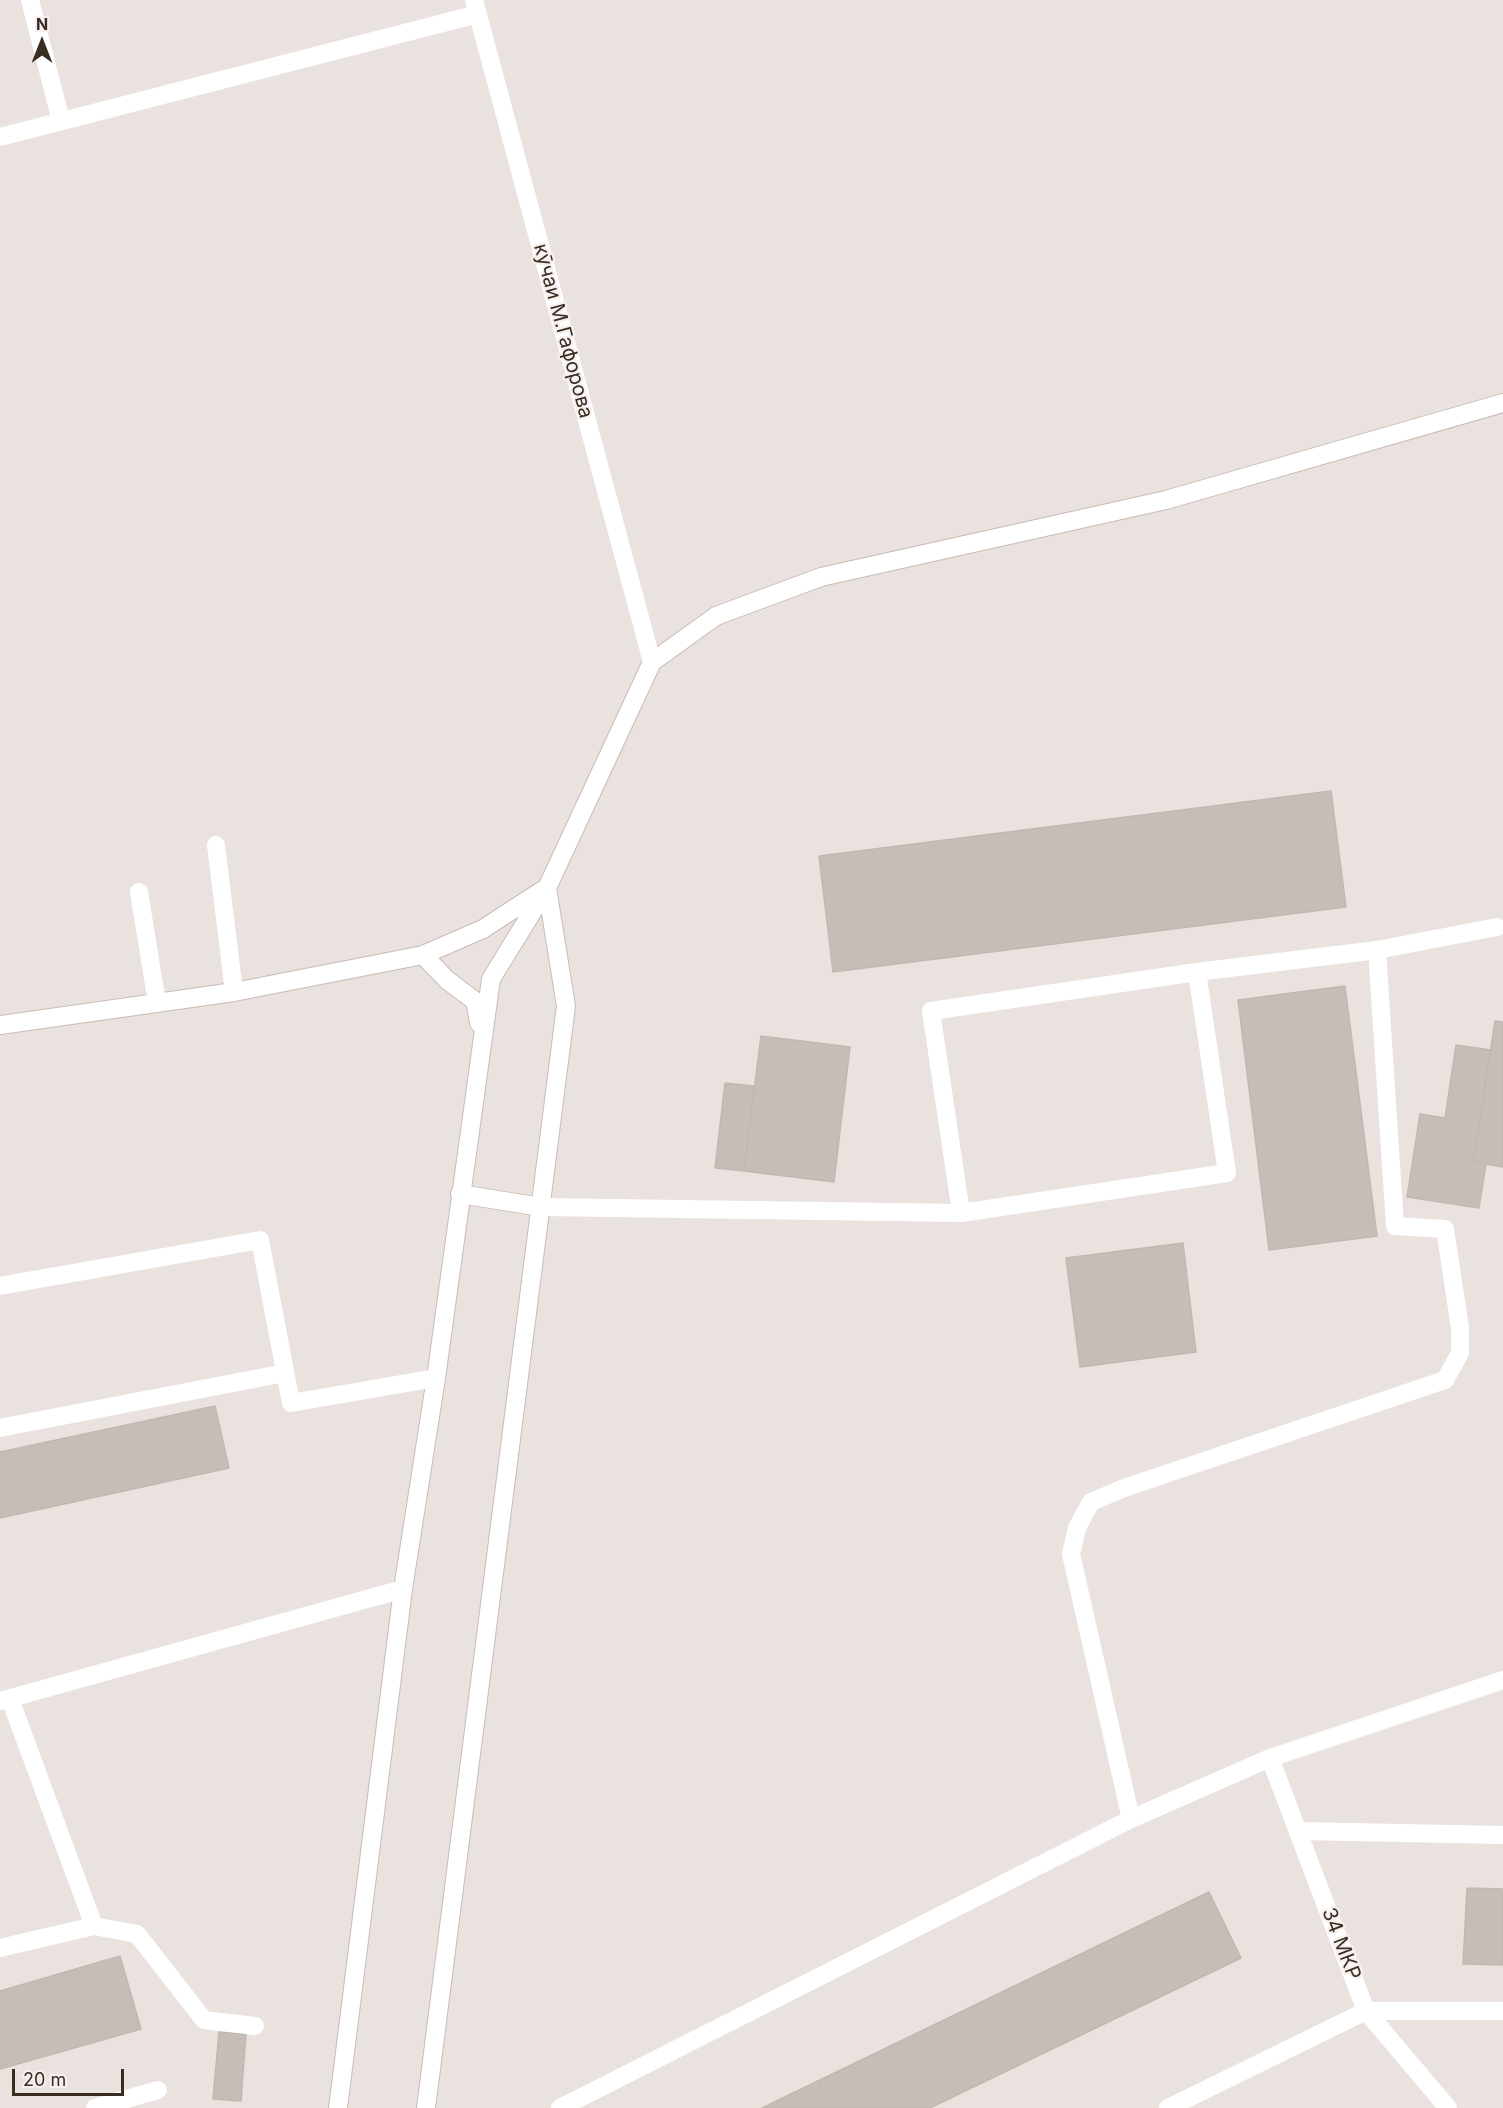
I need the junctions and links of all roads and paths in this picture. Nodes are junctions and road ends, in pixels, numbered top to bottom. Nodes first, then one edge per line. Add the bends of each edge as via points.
1 (30, 0) edge
2 (476, 7) edge
3 (62, 121) junction
4 (0, 137) edge
5 (1503, 403) edge
6 (652, 662) junction
7 (216, 845) dead end
8 (547, 888) junction
9 (139, 892) dead end
10 (1497, 927) dead end
11 (1377, 950) junction
12 (423, 955) junction
13 (1197, 972) junction
14 (234, 992) junction
15 (157, 1003) junction
16 (0, 1025) edge
17 (482, 1036) junction
18 (460, 1194) junction
19 (542, 1208) junction
20 (961, 1213) junction
21 (0, 1286) edge
22 (285, 1373) junction
23 (436, 1378) junction
24 (0, 1428) edge
25 (403, 1589) junction
26 (1503, 1680) edge
27 (5, 1700) edge
28 (1270, 1758) junction
29 (1131, 1819) junction
30 (1298, 1831) junction
31 (1503, 1835) edge
32 (94, 1926) junction
33 (0, 1948) edge
34 (1503, 2011) edge
35 (1366, 2012) junction
36 (255, 2026) dead end
37 (158, 2090) dead end
38 (96, 2108) edge
39 (338, 2108) edge
40 (426, 2108) edge
41 (560, 2108) edge
42 (1168, 2108) edge
43 (1448, 2108) edge

1 - 3 street
2 - 3 street
2 - 6 street, кӯчаи М.Гафорова
3 - 4 street
5 - 6 street via 1166,500 821,577 716,616
6 - 8 street
7 - 14 street
8 - 12 street via 483,929
8 - 17 street via 491,979
8 - 19 street via 566,1006
9 - 15 street
10 - 11 street
11 - 13 street
11 - 29 street via 1395,1226 1444,1228 1460,1329 1460,1353 1444,1380 1091,1502 1077,1528 1071,1554
12 - 14 street
12 - 17 street via 475,1001
13 - 20 street via 1227,1173
13 - 20 street via 931,1011
14 - 15 street
15 - 16 street
17 - 18 street
18 - 19 street
18 - 23 street
19 - 20 street
19 - 40 street
21 - 22 street via 260,1240
22 - 23 street via 291,1403
22 - 24 street
23 - 25 street
25 - 27 street
25 - 39 street
26 - 28 street
27 - 32 street
28 - 29 street
28 - 30 street, 34 МКР
29 - 41 street
30 - 31 street
30 - 35 street, 34 МКР
32 - 33 street
32 - 36 street via 137,1934 204,2019
34 - 35 street
35 - 42 street
35 - 43 street, 34 МКР
37 - 38 street

